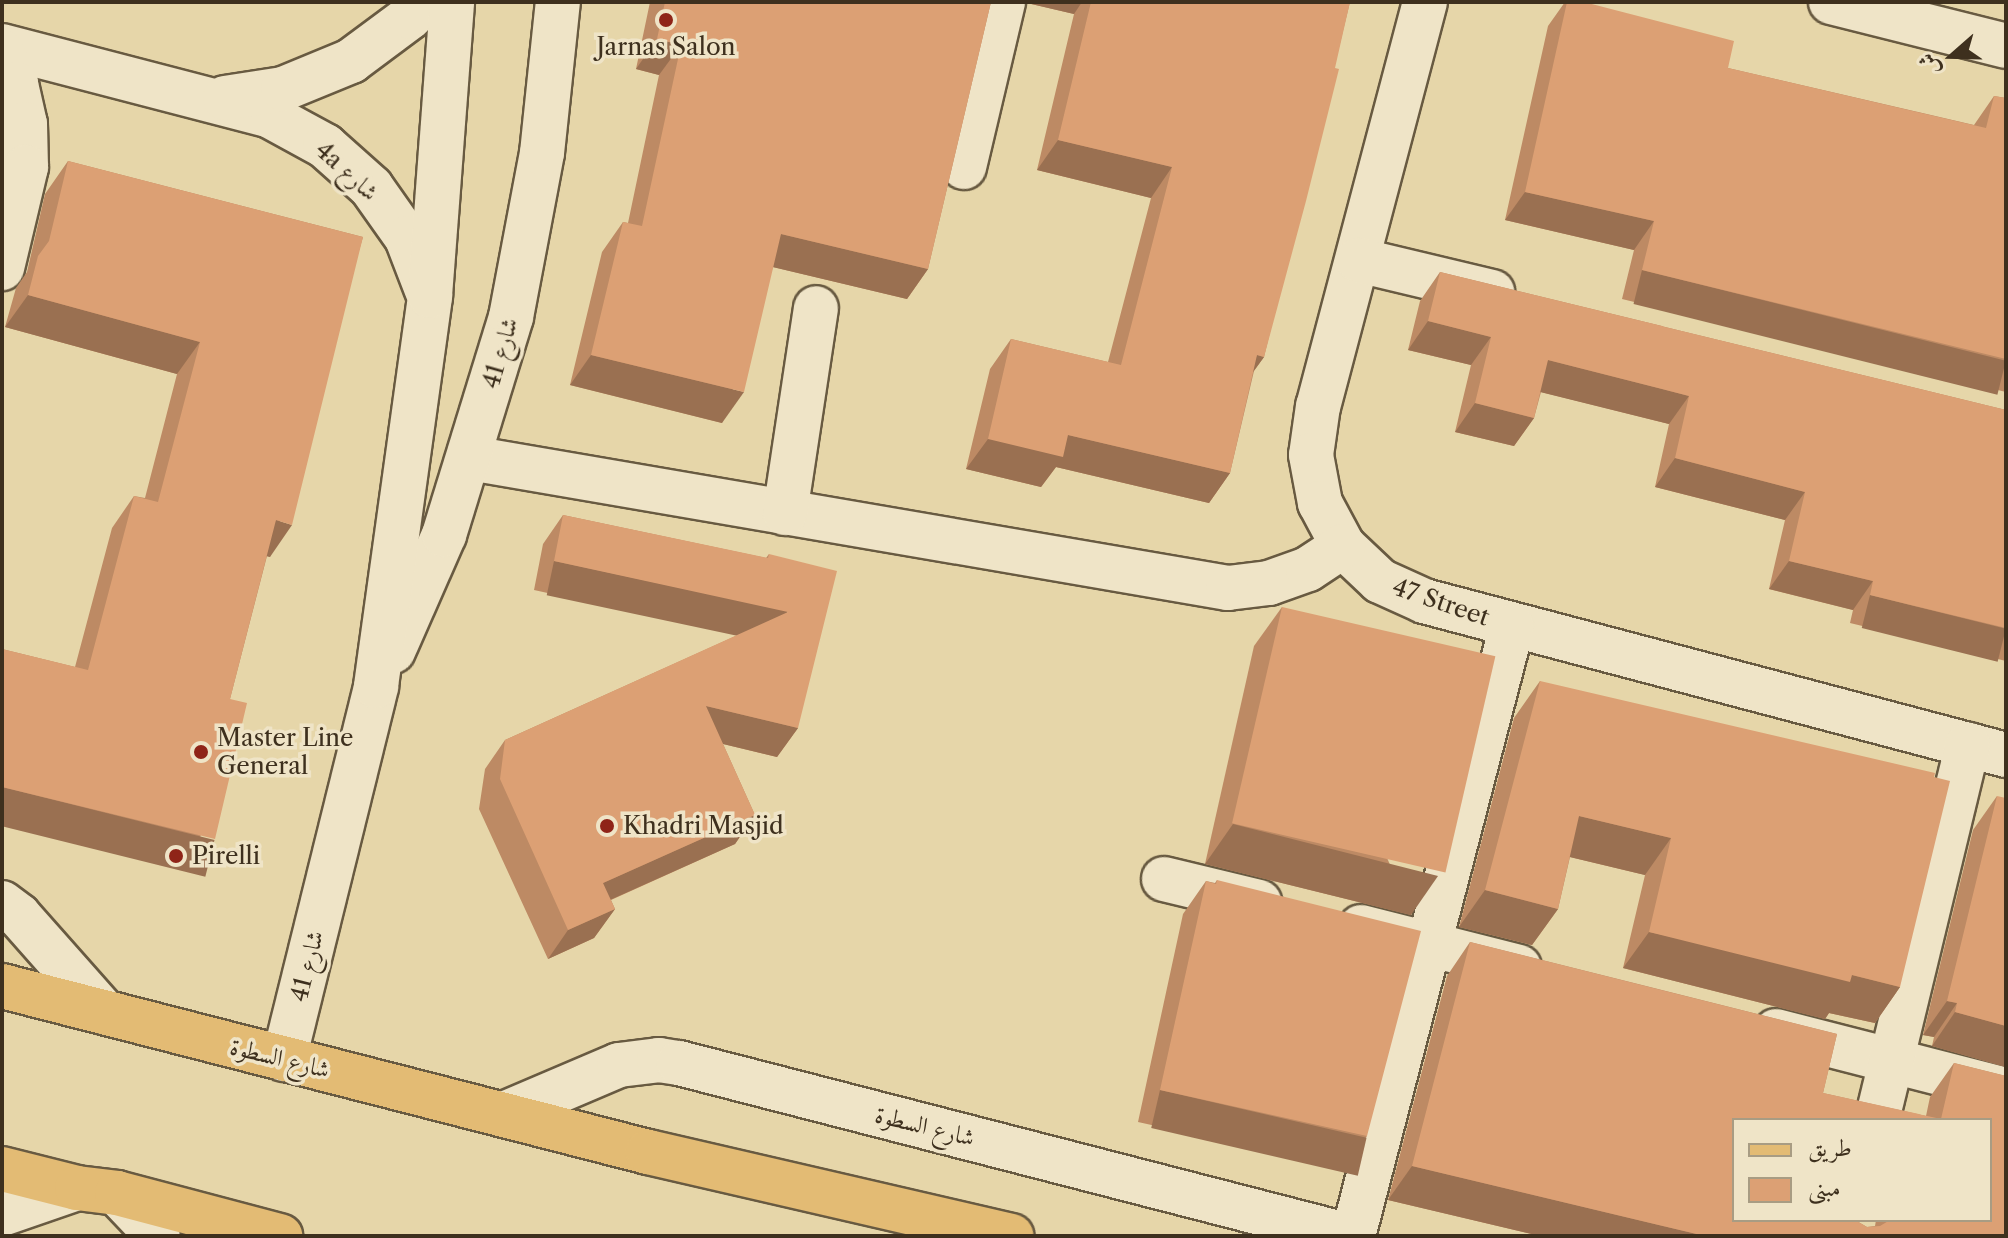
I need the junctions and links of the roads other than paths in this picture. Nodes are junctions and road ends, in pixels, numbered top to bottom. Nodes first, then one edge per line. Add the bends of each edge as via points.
1 (422, 2) edge
2 (452, 2) edge
3 (558, 2) edge
4 (1003, 2) edge
5 (1425, 2) edge
6 (1831, 2) edge
7 (2, 46) edge
8 (2006, 46) edge
9 (2, 52) edge
10 (215, 100) junction
11 (964, 167) edge
12 (1358, 260) junction
13 (2, 268) edge
14 (430, 296) junction
15 (1528, 301) edge
16 (816, 308) dead end
17 (470, 458) junction
18 (785, 513) junction
19 (1343, 546) junction
20 (1512, 626) junction
21 (376, 686) junction
22 (1987, 750) edge
23 (1164, 879) dead end
24 (2, 903) edge
25 (1428, 944) junction
26 (1552, 975) edge
27 (2, 986) edge
28 (104, 1012) junction
29 (1737, 1022) edge
30 (284, 1059) junction
31 (1892, 1061) junction
32 (2006, 1090) edge
33 (504, 1114) junction
34 (1878, 1118) edge
35 (2, 1169) edge
36 (97, 1190) junction
37 (2, 1214) edge
38 (158, 1236) edge
39 (280, 1236) edge
40 (1011, 1236) edge
41 (1352, 1236) edge

1 - 10 street, 4a شارع via 351,61 283,89
2 - 14 street, شارع 41
3 - 17 street, شارع 41 via 542,153 511,317
4 - 11 street
5 - 12 street, 47 Street
6 - 8 street
7 - 10 street, 4a شارع
9 - 13 street via 25,124 26,167
10 - 14 street, 4a شارع via 270,116 325,146 371,187 407,238
12 - 15 street
12 - 19 street, 47 Street via 1318,406 1311,455 1320,503
14 - 21 street, شارع 41
16 - 18 street
17 - 18 street
17 - 21 street, شارع 41 via 438,548
18 - 19 street via 1228,588 1269,583 1308,569
19 - 20 street, 47 Street via 1380,581 1424,601
20 - 22 street, 47 Street
20 - 25 street
21 - 30 street, شارع 41
22 - 31 street
23 - 25 street
24 - 28 street
25 - 26 street
25 - 41 street
27 - 28 main road, شارع السطوة
28 - 30 main road, شارع السطوة
29 - 31 street
30 - 33 main road, شارع السطوة
31 - 32 street
31 - 34 street
33 - 40 main road, شارع السطوة
33 - 41 street, شارع السطوة via 619,1065 669,1061
35 - 36 main road
36 - 37 street
36 - 38 street
36 - 39 main road

